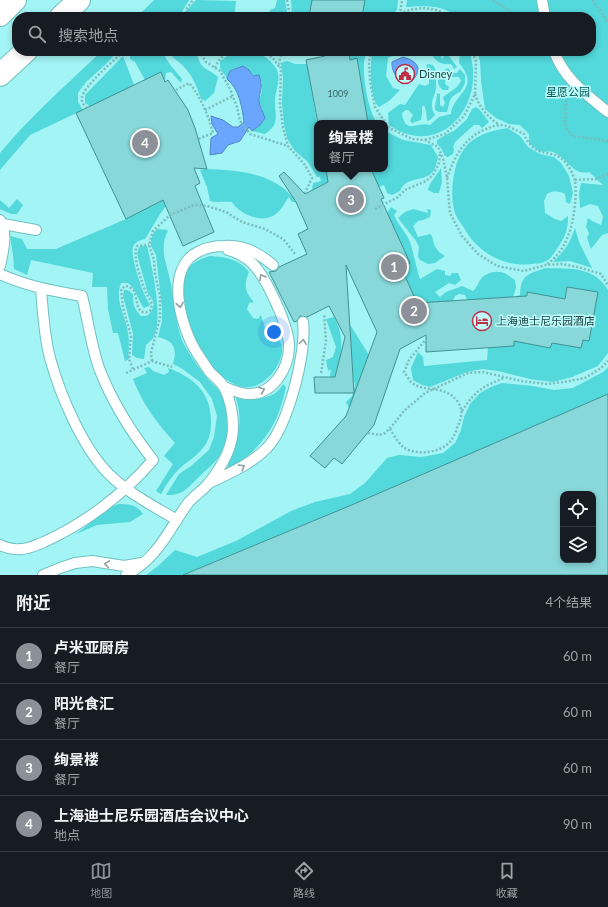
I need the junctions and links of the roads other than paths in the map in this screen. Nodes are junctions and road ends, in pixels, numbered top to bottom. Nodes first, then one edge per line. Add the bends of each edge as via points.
1 (15, 0) edge
2 (79, 0) edge
3 (542, 0) edge
4 (66, 12) edge
5 (544, 12) edge
6 (0, 15) edge
7 (21, 56) edge
8 (556, 56) edge
9 (0, 75) edge
10 (608, 112) edge
11 (1, 223) edge
12 (36, 230) dead end
13 (208, 248) junction
14 (274, 265) dead end
15 (0, 266) edge
16 (0, 274) edge
17 (41, 289) junction
18 (303, 322) dead end
19 (287, 334) junction
20 (299, 367) junction
21 (224, 387) junction
22 (207, 484) junction
23 (126, 488) junction
24 (177, 520) junction
25 (0, 545) edge
26 (146, 562) junction
27 (44, 575) edge
28 (126, 575) edge

1 - 6 street
2 - 4 street
3 - 5 lane
7 - 9 street
8 - 10 lane via 562,70 584,94
11 - 12 lane
11 - 15 lane via 4,246
13 - 14 lane via 229,245 243,248
19 -> 13 lane via 269,290 251,262 233,252
13 -> 21 lane via 192,256 183,266 178,285 179,300 188,337 196,352
16 - 17 lane
17 - 23 lane via 50,358 69,410 77,428 99,462 112,478
17 - 23 lane via 82,296 97,361 108,387 122,416 153,460
20 -> 18 lane via 304,336
19 - 20 lane
21 -> 19 lane via 250,394 260,392 278,380 285,368 289,346
22 -> 20 lane via 246,465 268,447 286,413
21 - 22 lane via 232,415 232,441 228,454
22 - 24 lane via 190,500
23 - 24 lane
23 - 25 lane via 65,532 52,538 22,549 5,548
24 - 26 lane via 159,548
26 -> 27 lane via 124,566 92,561 75,563
26 - 28 lane

